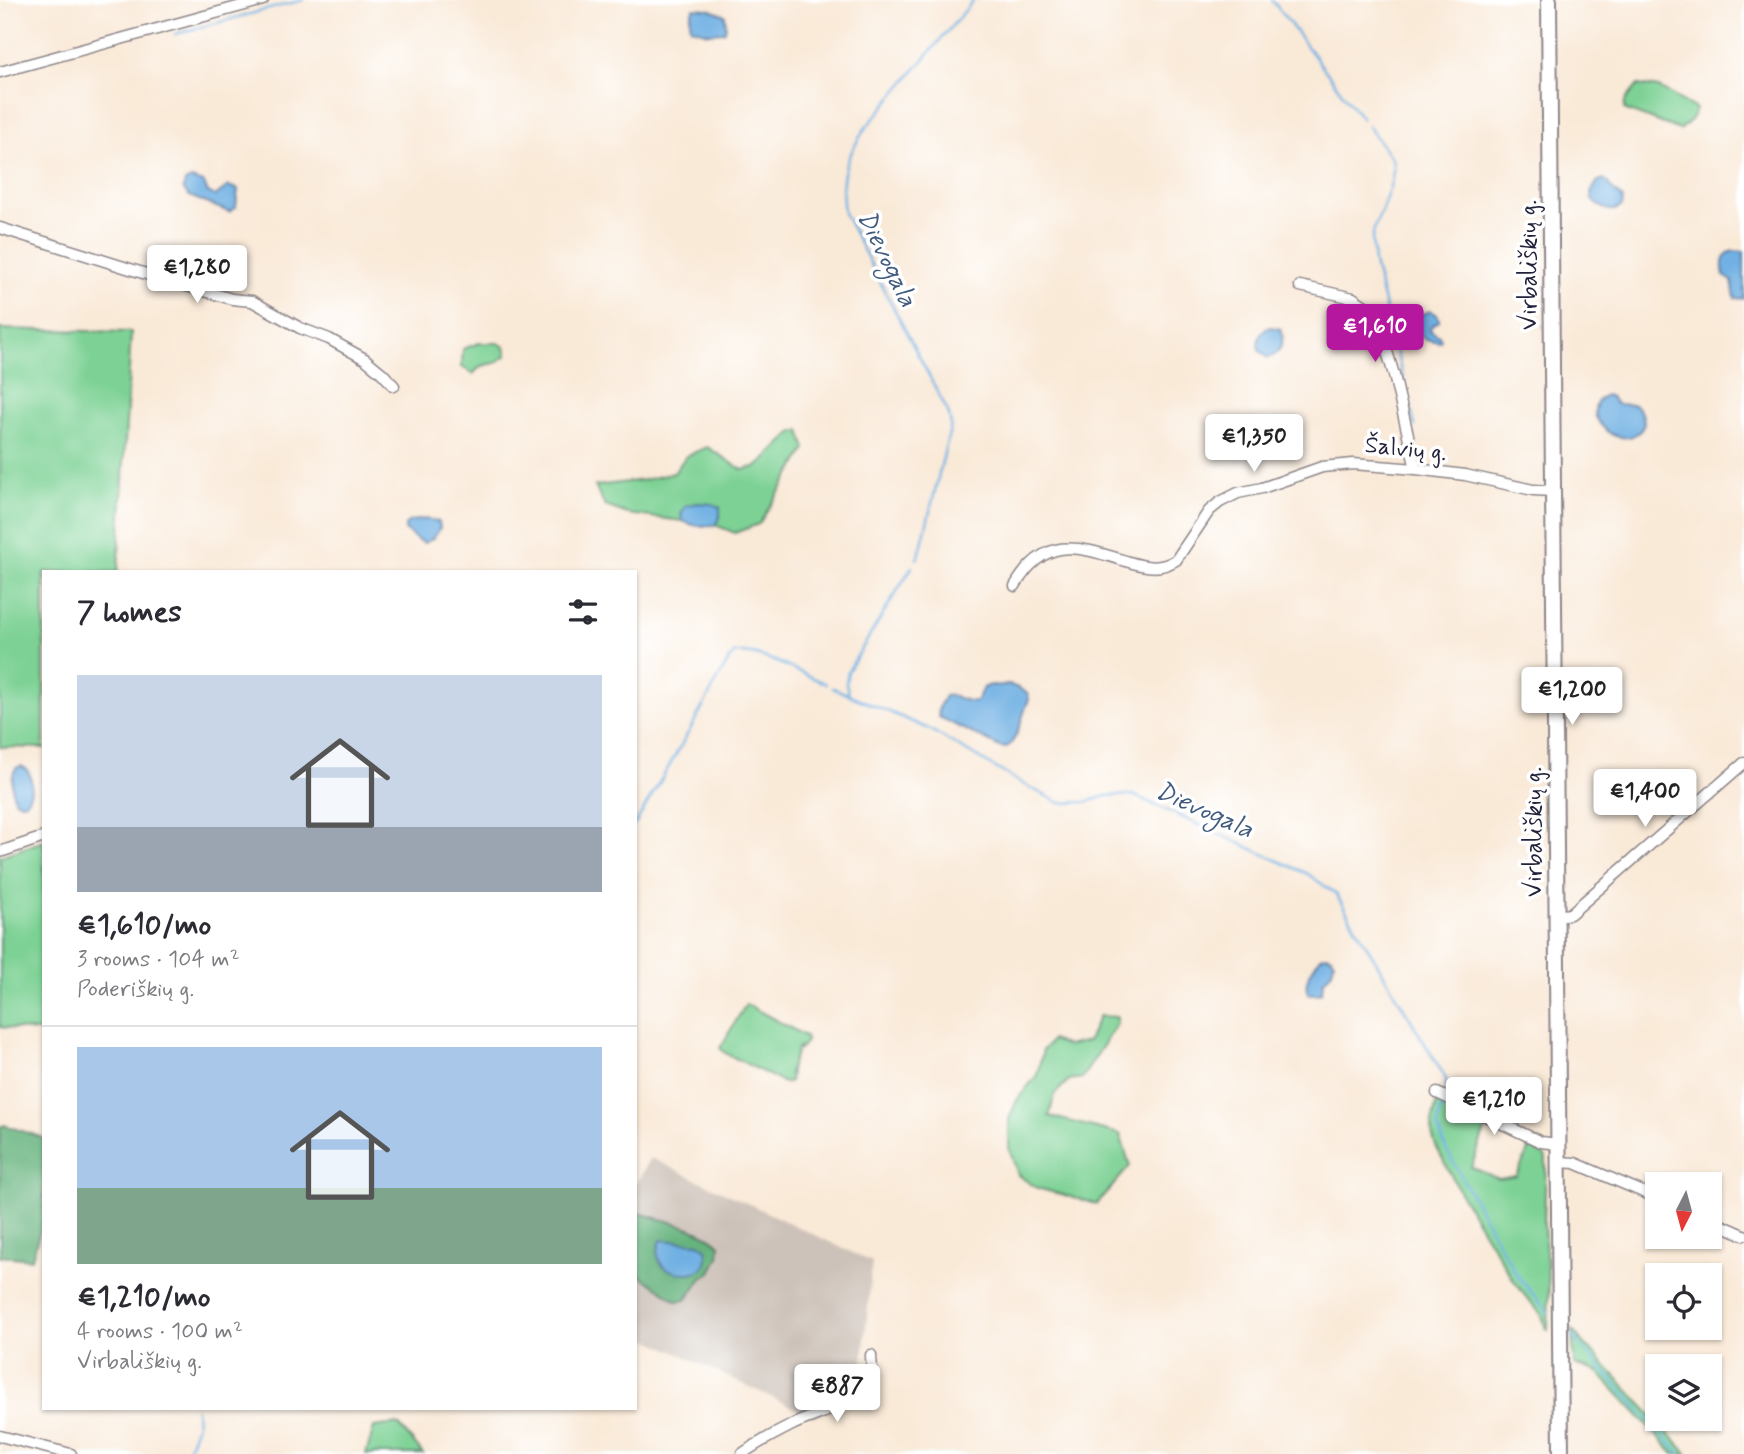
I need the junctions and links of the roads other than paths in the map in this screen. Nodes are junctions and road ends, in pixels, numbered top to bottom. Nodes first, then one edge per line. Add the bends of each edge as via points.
1 (262, 0) edge
2 (1549, 0) edge
3 (0, 72) edge
4 (0, 228) edge
5 (1300, 286) dead end
6 (394, 386) dead end
7 (1416, 469) junction
8 (1553, 491) junction
9 (1014, 586) dead end
10 (1744, 763) edge
11 (42, 838) edge
12 (0, 852) edge
13 (1556, 916) junction
14 (1437, 1093) dead end
15 (1558, 1144) junction
16 (1559, 1161) junction
17 (1645, 1193) edge
18 (1722, 1225) edge
19 (1744, 1235) edge
20 (871, 1355) dead end
21 (0, 1436) edge
22 (71, 1454) edge
23 (742, 1454) edge
24 (1561, 1454) edge

1 - 3 street
2 - 8 main road, Virbališkių g.
4 - 6 street via 162,279 252,301 365,359
5 - 7 street via 1353,298 1378,321
7 - 8 street, Šalvių g.
7 - 9 street, Šalvių g. via 1353,464 1322,467 1220,502 1168,565 1145,567 1087,549 1059,549 1035,560
8 - 13 main road, Virbališkių g.
10 - 13 street via 1570,914
11 - 12 street
13 - 15 main road, Virbališkių g.
14 - 15 street via 1541,1142
15 - 16 main road, Virbališkių g.
16 - 17 street via 1575,1163
16 - 24 main road, Virbališkių g.
18 - 19 street
20 - 23 street via 872,1375 861,1391
21 - 22 street

